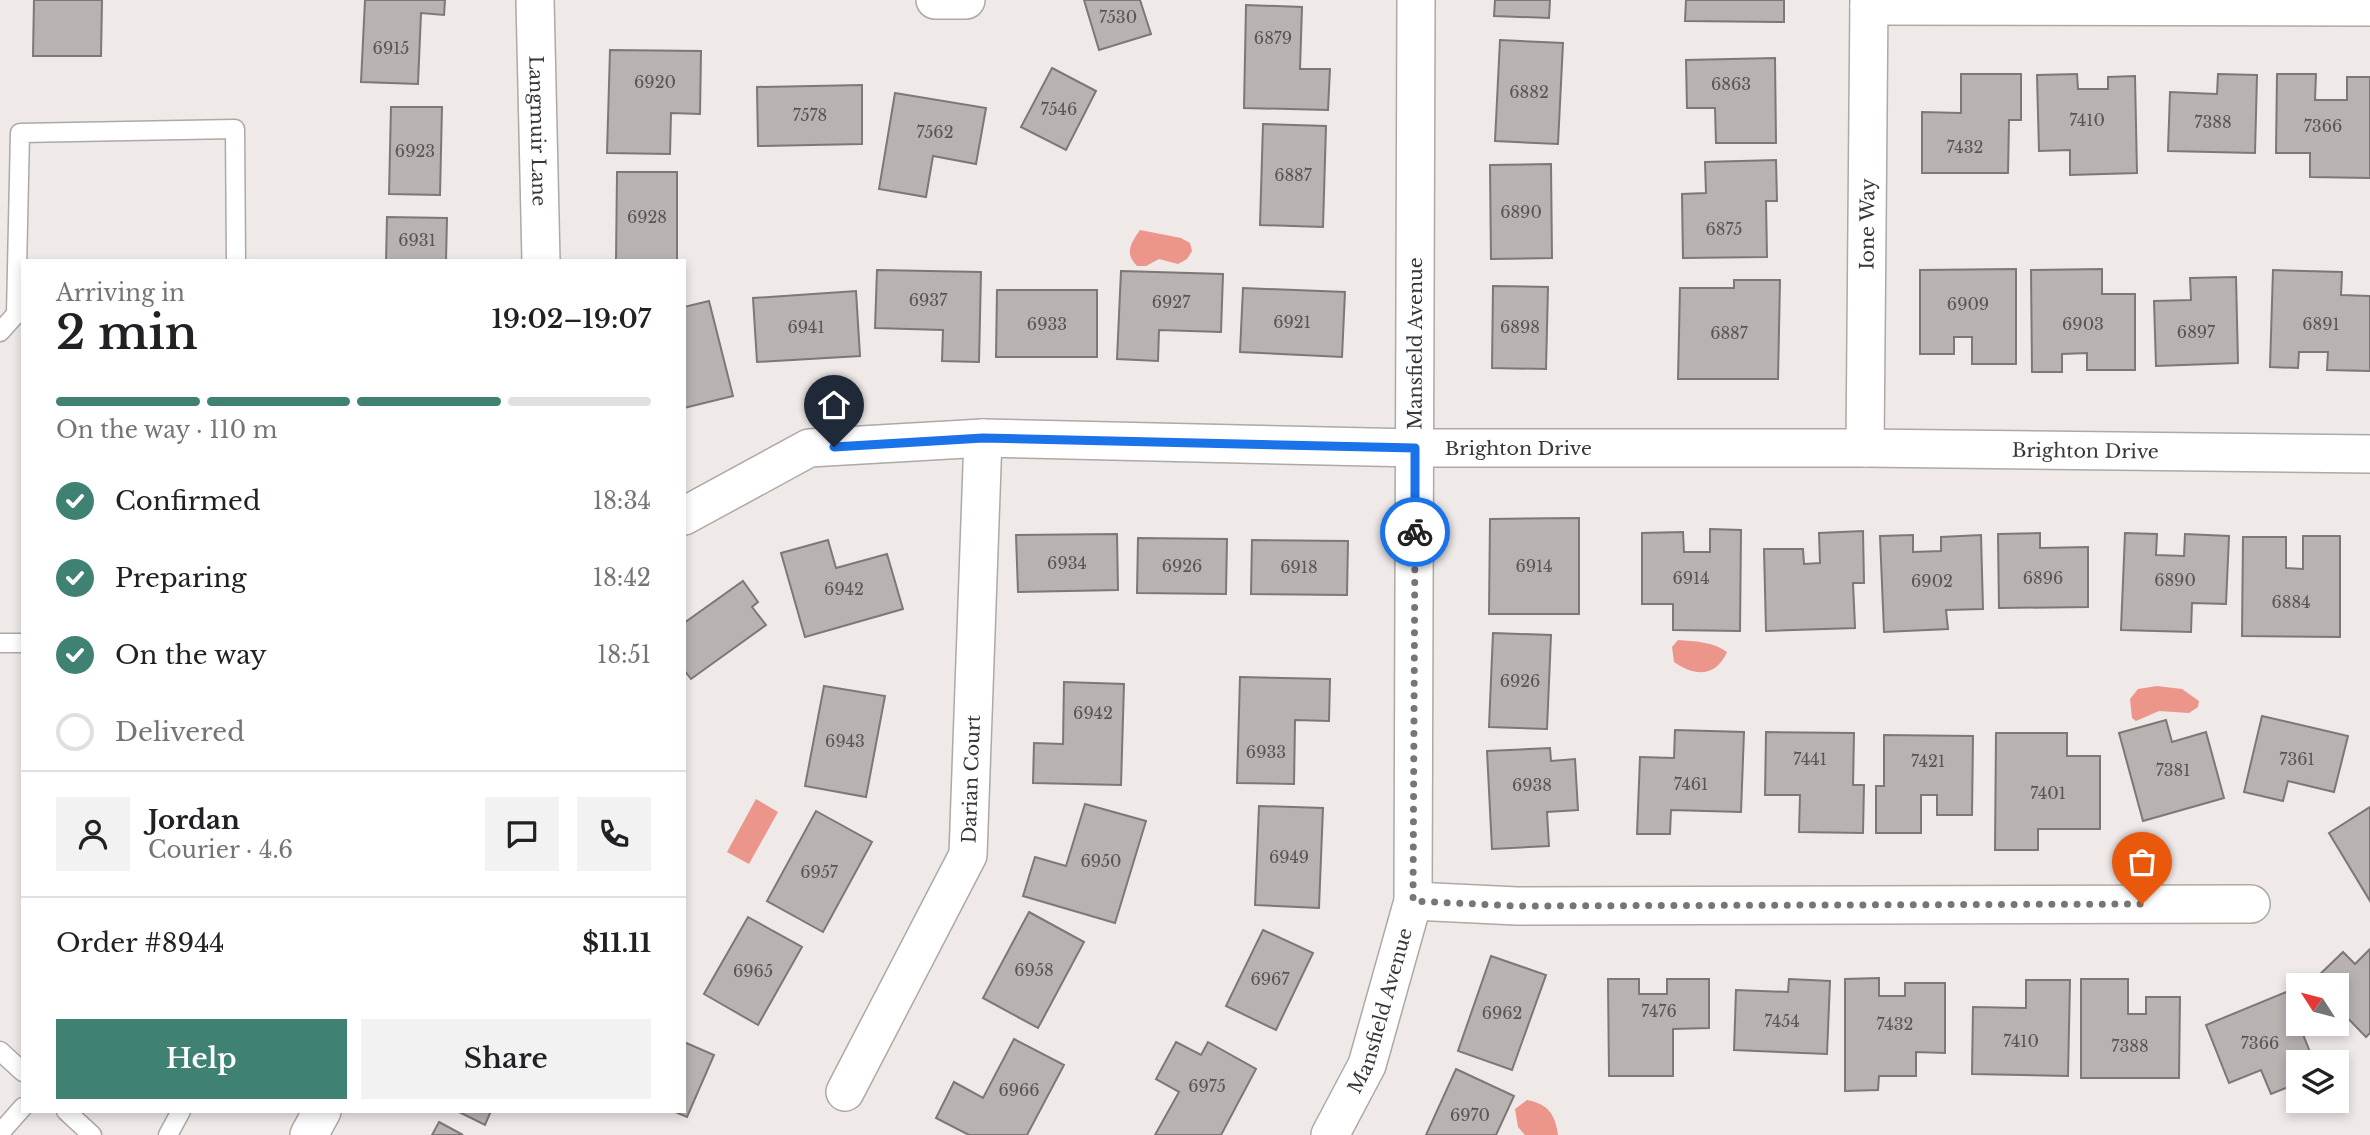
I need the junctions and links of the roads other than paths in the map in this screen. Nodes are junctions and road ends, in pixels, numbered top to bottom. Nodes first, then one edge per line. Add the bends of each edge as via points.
1 (535, 0) edge
2 (934, 0) edge
3 (966, 0) edge
4 (1416, 0) edge
5 (1869, 3) edge
6 (2370, 7) edge
7 (236, 259) edge
8 (541, 259) edge
9 (0, 332) edge
10 (983, 438) junction
11 (1415, 448) junction
12 (1865, 448) junction
13 (2370, 454) edge
14 (686, 515) edge
15 (0, 643) edge
16 (21, 643) edge
17 (1413, 901) junction
18 (2251, 904) dead end
19 (0, 1051) edge
20 (21, 1070) edge
21 (845, 1092) dead end
22 (21, 1109) edge
23 (68, 1113) edge
24 (180, 1113) edge
25 (321, 1113) edge
26 (0, 1133) edge
27 (92, 1135) edge
28 (168, 1135) edge
29 (309, 1135) edge
30 (1330, 1135) edge

1 - 8 street, Langmuir Lane
2 - 3 street
4 - 11 street, Mansfield Avenue
5 - 6 street
5 - 12 street, Ione Way
7 - 9 lane via 235,128 20,133 16,314
10 - 11 street, Brighton Drive
10 - 14 street, Brighton Drive via 809,448
10 - 21 street, Darian Court via 968,855
11 - 12 street, Brighton Drive
11 - 17 street, Mansfield Avenue
12 - 13 street, Brighton Drive
15 - 16 lane
17 - 18 street via 1517,906
17 - 30 street, Mansfield Avenue via 1367,1065
19 - 20 lane
22 - 26 lane
23 - 27 lane
24 - 28 lane
25 - 29 street

